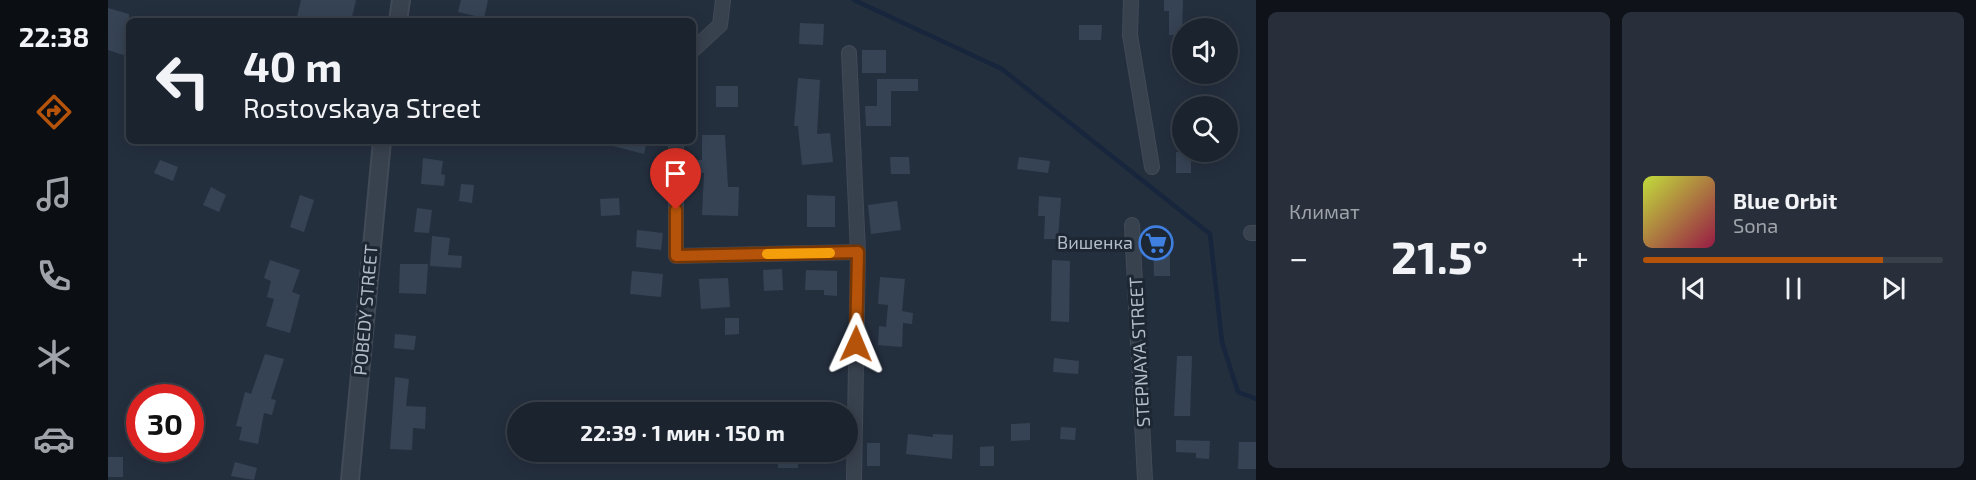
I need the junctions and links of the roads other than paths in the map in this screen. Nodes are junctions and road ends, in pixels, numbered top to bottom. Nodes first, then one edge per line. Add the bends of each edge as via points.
1 (401, 0) edge
2 (723, 0) edge
3 (1131, 0) edge
4 (398, 18) edge
5 (696, 47) edge
6 (849, 53) dead end
7 (382, 144) edge
8 (676, 144) edge
9 (1152, 167) dead end
10 (1132, 225) dead end
11 (858, 252) junction
12 (351, 480) edge
13 (854, 480) edge
14 (1145, 480) edge

1 - 4 street
2 - 5 street via 720,25
3 - 9 street via 1130,35
6 - 11 street
7 - 12 street, POBEDY STREET
8 - 11 street via 676,256
10 - 14 street, STEPNAYA STREET
11 - 13 street

